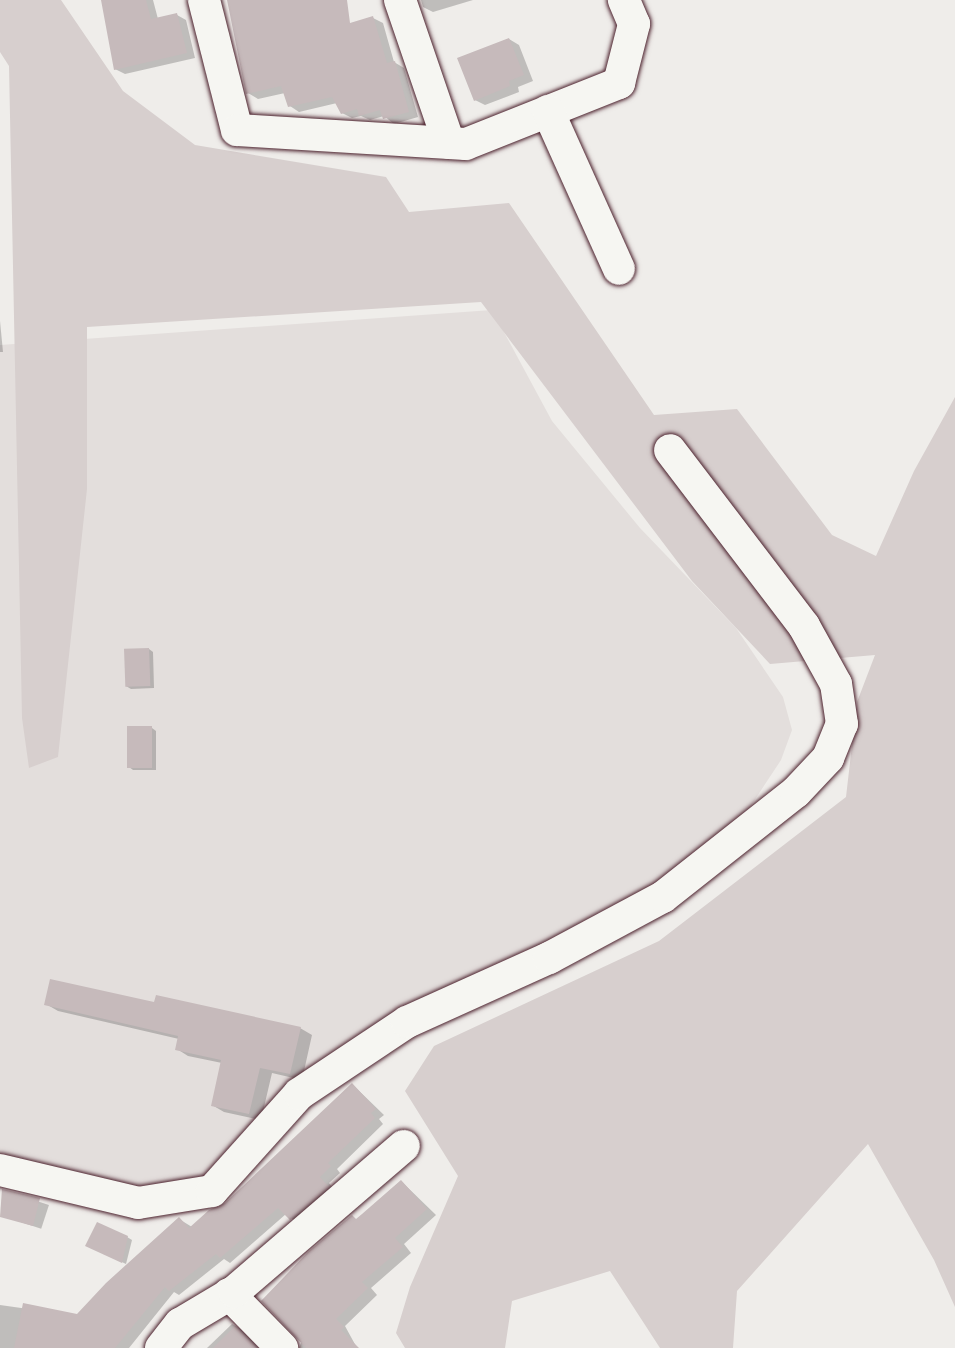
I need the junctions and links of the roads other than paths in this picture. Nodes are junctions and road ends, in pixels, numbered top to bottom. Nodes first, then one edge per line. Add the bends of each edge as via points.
1 (204, 0) edge
2 (400, 0) edge
3 (624, 0) edge
4 (549, 111) junction
5 (450, 143) junction
6 (619, 268) dead end
7 (670, 450) dead end
8 (404, 1146) dead end
9 (0, 1170) edge
10 (229, 1294) junction
11 (161, 1348) edge
12 (282, 1348) edge

1 - 5 street via 237,130
2 - 5 street
3 - 4 street via 634,24 619,82
4 - 5 street via 466,144
4 - 6 street
7 - 9 street via 804,626 836,684 842,724 828,758 796,792 663,897 549,958 407,1022 299,1094 212,1191 138,1203
8 - 10 street
10 - 11 street via 180,1324
10 - 12 street

